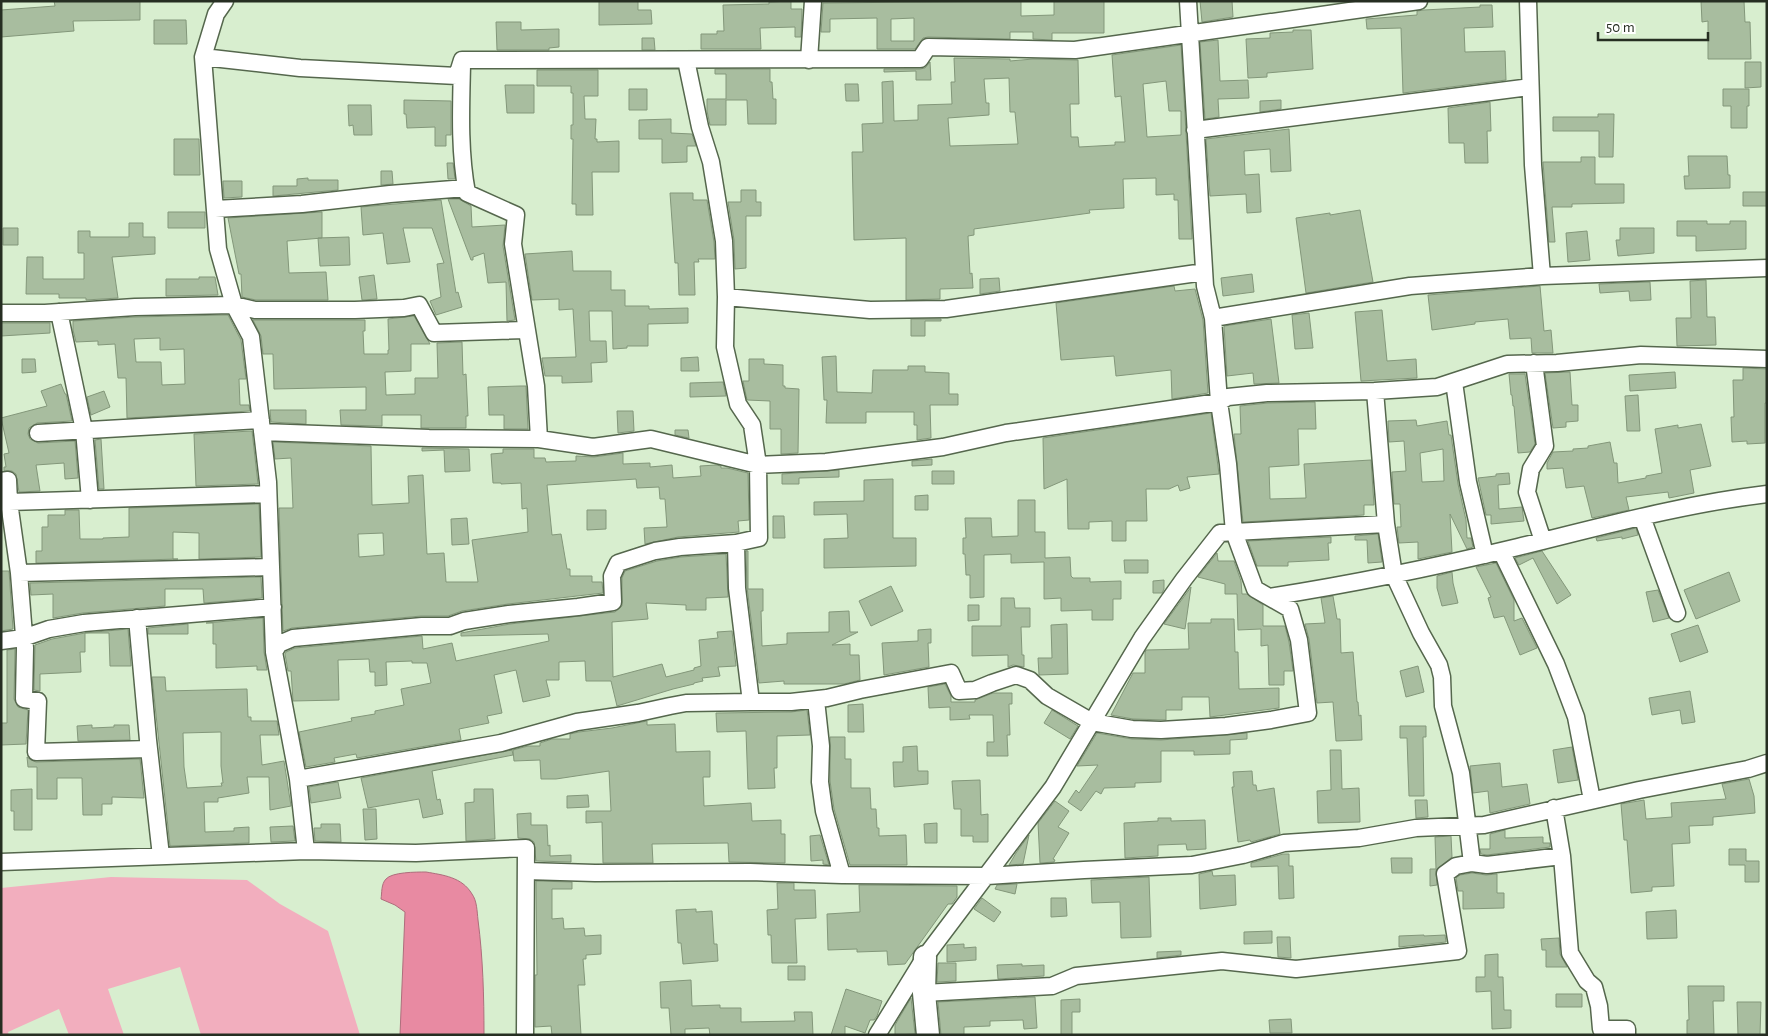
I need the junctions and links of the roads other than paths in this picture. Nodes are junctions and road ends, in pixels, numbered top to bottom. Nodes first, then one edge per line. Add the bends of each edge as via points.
1 (225, 1) edge
2 (813, 1) edge
3 (1188, 1) edge
4 (1418, 1) edge
5 (1528, 1) edge
6 (1189, 33) junction
7 (204, 57) junction
8 (462, 60) junction
9 (686, 60) junction
10 (809, 60) junction
11 (1530, 87) junction
12 (1195, 130) junction
13 (466, 188) junction
14 (215, 209) junction
15 (1767, 268) edge
16 (1204, 272) junction
17 (1542, 276) junction
18 (726, 296) junction
19 (234, 305) junction
20 (59, 312) junction
21 (1, 313) edge
22 (1213, 318) junction
23 (526, 330) junction
24 (1767, 359) edge
25 (1534, 363) junction
26 (1454, 382) junction
27 (1375, 391) junction
28 (1219, 402) junction
29 (261, 426) junction
30 (84, 430) junction
31 (38, 433) dead end
32 (539, 439) junction
33 (758, 466) junction
34 (1, 481) edge
35 (268, 494) junction
36 (1767, 494) edge
37 (90, 500) junction
38 (9, 502) junction
39 (1642, 517) junction
40 (1386, 524) junction
41 (1234, 532) junction
42 (1543, 541) junction
43 (736, 543) junction
44 (1501, 551) junction
45 (1485, 555) junction
46 (271, 567) junction
47 (19, 573) junction
48 (1394, 575) junction
49 (1268, 597) junction
50 (273, 607) junction
51 (1677, 613) dead end
52 (137, 618) junction
53 (24, 638) junction
54 (1, 641) edge
55 (274, 652) junction
56 (816, 700) junction
57 (751, 702) junction
58 (1092, 722) junction
59 (149, 749) junction
60 (1767, 763) edge
61 (298, 779) junction
62 (1592, 800) junction
63 (1554, 808) junction
64 (1468, 825) junction
65 (306, 852) junction
66 (161, 856) junction
67 (1562, 856) junction
68 (1, 862) edge
69 (1472, 863) junction
70 (526, 871) junction
71 (842, 875) junction
72 (987, 876) junction
73 (925, 957) junction
74 (924, 993) junction
75 (525, 1035) edge
76 (877, 1035) edge
77 (928, 1035) edge
78 (1627, 1035) edge

1 - 7 street via 216,14
2 - 10 street
3 - 6 street
4 - 6 street
5 - 11 street
6 - 10 street via 1075,50 928,47 920,59
6 - 12 street
7 - 8 street via 300,68 457,76
7 - 14 street
8 - 9 street
8 - 13 street via 461,123
9 - 10 street
9 - 18 street via 711,162 724,241
11 - 12 street
11 - 17 street
12 - 16 street
13 - 14 street
13 - 23 street via 467,193 516,215 513,244
14 - 19 street via 218,249
15 - 17 street
16 - 18 street via 946,309 870,310
16 - 22 street
17 - 22 street via 1410,286
18 - 33 street via 725,347 738,404 752,425
19 - 20 street
19 - 23 street via 255,310 404,308 419,305 434,333
19 - 29 street via 250,337
20 - 21 street
20 - 30 street
22 - 28 street
23 - 32 street via 536,386
24 - 25 street via 1640,355
25 - 26 street via 1507,364
25 - 42 street via 1545,446 1531,469 1527,492
26 - 27 street via 1437,387
26 - 45 street via 1468,482
27 - 28 street via 1267,393 1228,397
27 - 40 street
28 - 33 street via 1006,433 944,447 826,462
28 - 41 street
29 - 30 street
29 - 32 street via 429,438
29 - 35 street
30 - 31 street
30 - 37 street
32 - 33 street via 593,447 651,439
33 - 43 street via 759,538
34 - 38 street via 8,480
35 - 37 street
35 - 46 street
36 - 39 street
37 - 38 street
38 - 47 street
39 - 42 street
39 - 51 street
40 - 41 street
40 - 48 street
41 - 49 street via 1255,589
41 - 58 street via 1220,532 1184,579 1142,638
42 - 44 street
43 - 55 street via 680,547 618,563 612,576 612,602 509,614 450,626 293,638 278,644
43 - 57 street via 737,588
44 - 45 street
44 - 62 street via 1556,664 1576,717
45 - 48 street
46 - 47 street
46 - 50 street
47 - 53 street
48 - 49 street
48 - 64 street via 1439,665 1443,706 1461,772
49 - 58 street via 1290,609 1299,640 1308,713 1226,726 1161,730
50 - 52 street
50 - 55 street
52 - 53 street via 49,629
52 - 59 street
53 - 54 street
53 - 59 street via 24,699 38,702 36,752
55 - 61 street
56 - 57 street
56 - 58 street via 951,673 959,691 975,690 1016,675 1030,680 1047,696
56 - 71 street via 824,811
57 - 61 street via 686,703 576,722 501,743
58 - 72 street via 1054,787
59 - 66 street
60 - 62 street
61 - 65 street
62 - 63 street
63 - 64 street
63 - 67 street
64 - 69 street
64 - 72 street via 1284,843 1192,865
65 - 66 street
65 - 70 street via 416,854 526,848
66 - 68 street
67 - 69 street via 1487,865
67 - 78 street via 1570,953 1587,981 1594,986 1600,1006 1601,1029 1627,1029
69 - 74 street via 1456,866 1445,874 1458,951 1296,969 1222,961 1076,976 1052,986
70 - 71 street
70 - 75 street
71 - 72 street
72 - 73 street
73 - 74 street
73 - 76 street
74 - 77 street

